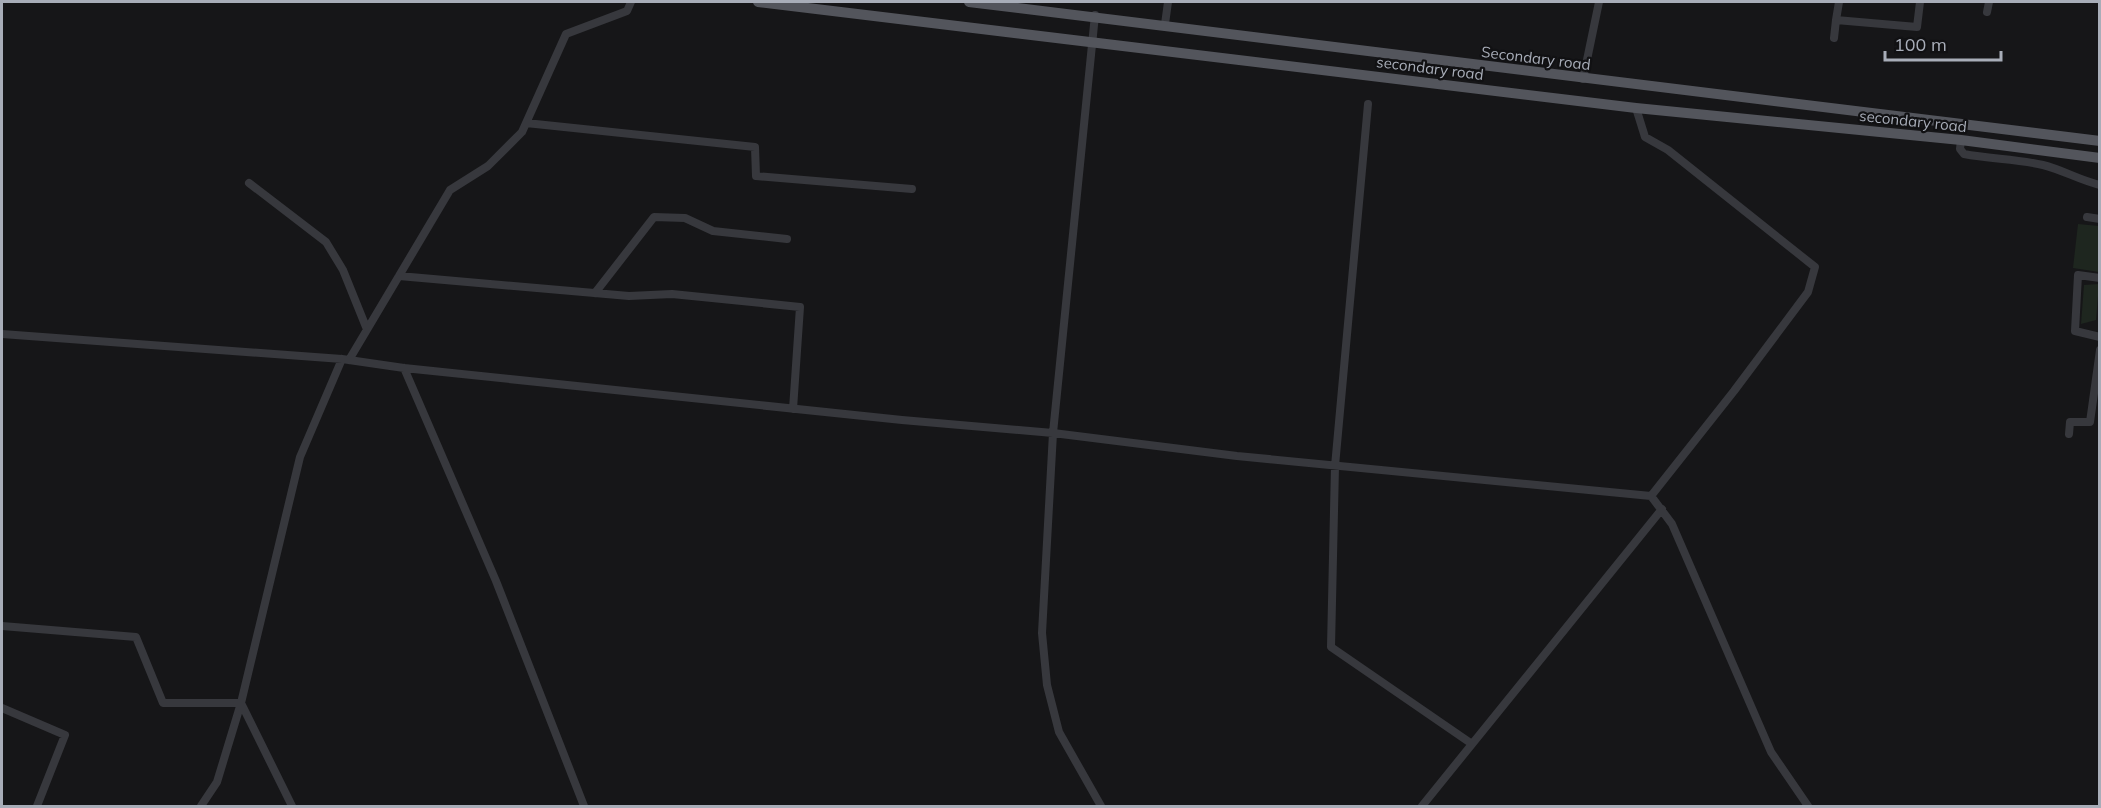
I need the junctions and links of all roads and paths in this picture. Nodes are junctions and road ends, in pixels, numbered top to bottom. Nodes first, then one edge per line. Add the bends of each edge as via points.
1 (630, 2) edge
2 (758, 2) edge
3 (969, 2) edge
4 (1168, 2) edge
5 (1599, 2) edge
6 (1839, 2) edge
7 (1920, 2) edge
8 (1989, 2) edge
9 (1987, 12) dead end
10 (1095, 15) junction
11 (1836, 20) junction
12 (1165, 24) junction
13 (1834, 38) dead end
14 (1092, 42) junction
15 (1583, 79) junction
16 (1368, 104) dead end
17 (1636, 108) junction
18 (526, 123) junction
19 (1961, 140) junction
20 (2100, 141) edge
21 (2100, 158) edge
22 (249, 183) dead end
23 (2100, 185) edge
24 (912, 189) dead end
25 (2087, 218) dead end
26 (2100, 219) edge
27 (787, 239) dead end
28 (399, 276) junction
29 (2100, 278) edge
30 (595, 293) junction
31 (366, 327) junction
32 (2, 334) edge
33 (2100, 337) edge
34 (2100, 350) edge
35 (345, 359) junction
36 (404, 368) junction
37 (793, 409) junction
38 (1053, 433) junction
39 (2069, 434) dead end
40 (1335, 465) junction
41 (1651, 496) junction
42 (1662, 509) junction
43 (2, 626) edge
44 (241, 703) junction
45 (2, 708) edge
46 (1472, 744) junction
47 (37, 807) edge
48 (201, 807) edge
49 (292, 807) edge
50 (584, 807) edge
51 (1101, 807) edge
52 (1422, 807) edge
53 (1808, 807) edge

1 - 18 street via 627,11 566,34
2 - 14 main road, secondary road
3 - 10 main road, Secondary road
4 - 12 street
5 - 15 street
6 - 11 street
7 - 11 street via 1917,27
8 - 9 street
10 - 12 main road, Secondary road
10 - 14 street
11 - 13 street
12 - 15 main road, Secondary road
14 - 17 main road, secondary road
14 - 38 street
15 - 20 main road, Secondary road
16 - 40 street
17 - 19 main road, secondary road
17 - 41 street via 1645,137 1668,150 1815,267 1808,292
18 - 24 street via 755,147 756,176
18 - 28 street via 488,166 450,190
19 - 21 main road, secondary road
19 - 23 street via 1964,154 2040,164
22 - 31 street via 326,242 343,270
25 - 26 street
27 - 30 street via 713,231 685,218 654,217
28 - 30 street
28 - 31 street
29 - 33 street via 2078,275 2075,331
30 - 37 street via 672,294 800,307
31 - 35 street
32 - 35 street
34 - 39 street via 2090,422 2070,422
35 - 36 street
35 - 44 street via 300,457
36 - 37 street
36 - 50 street via 496,581
37 - 38 street
38 - 40 street
38 - 51 street via 1042,633 1047,685 1059,732
40 - 41 street
40 - 46 street via 1331,647
41 - 42 street
42 - 46 street
42 - 53 street via 1771,752
43 - 44 street via 136,637 163,703
44 - 48 street via 218,782
44 - 49 street
45 - 47 street via 65,735
46 - 52 street

